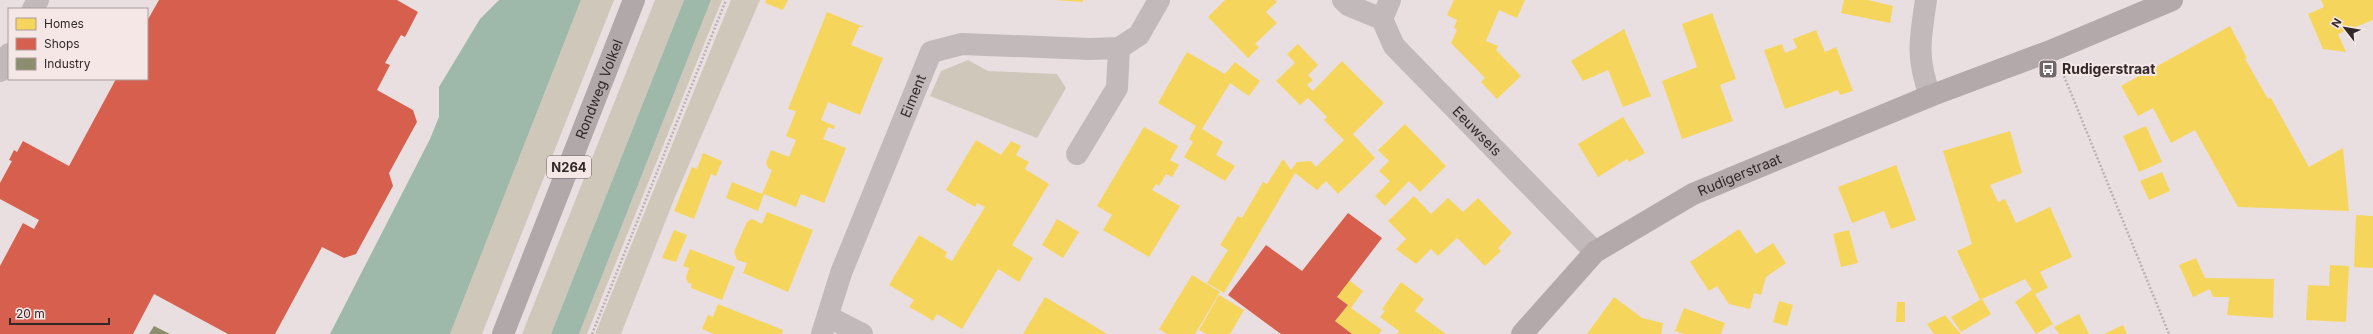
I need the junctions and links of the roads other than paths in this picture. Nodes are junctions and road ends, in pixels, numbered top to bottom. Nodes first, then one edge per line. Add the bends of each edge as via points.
1 (634, 0) edge
2 (1159, 0) edge
3 (1343, 0) edge
4 (1926, 0) edge
5 (2172, 0) edge
6 (1386, 9) edge
7 (1119, 48) junction
8 (8, 56) edge
9 (0, 71) edge
10 (1930, 96) junction
11 (1077, 154) dead end
12 (1595, 252) junction
13 (825, 325) edge
14 (503, 334) edge
15 (862, 334) edge
16 (1522, 334) edge

1 - 14 main road, Rondweg Volkel / N264
2 - 7 street via 1139,35
3 - 6 street via 1348,5
4 - 10 street via 1919,48 1922,72
5 - 10 street, Rudigerstraat via 2053,50
6 - 12 street, Eeuwsels via 1394,46
7 - 11 street via 1117,88
7 - 13 street, Eiment via 962,44 931,52 840,273
8 - 9 street
10 - 12 street, Rudigerstraat via 1693,194
12 - 16 street, Rudigerstraat
13 - 15 street, Eiment

